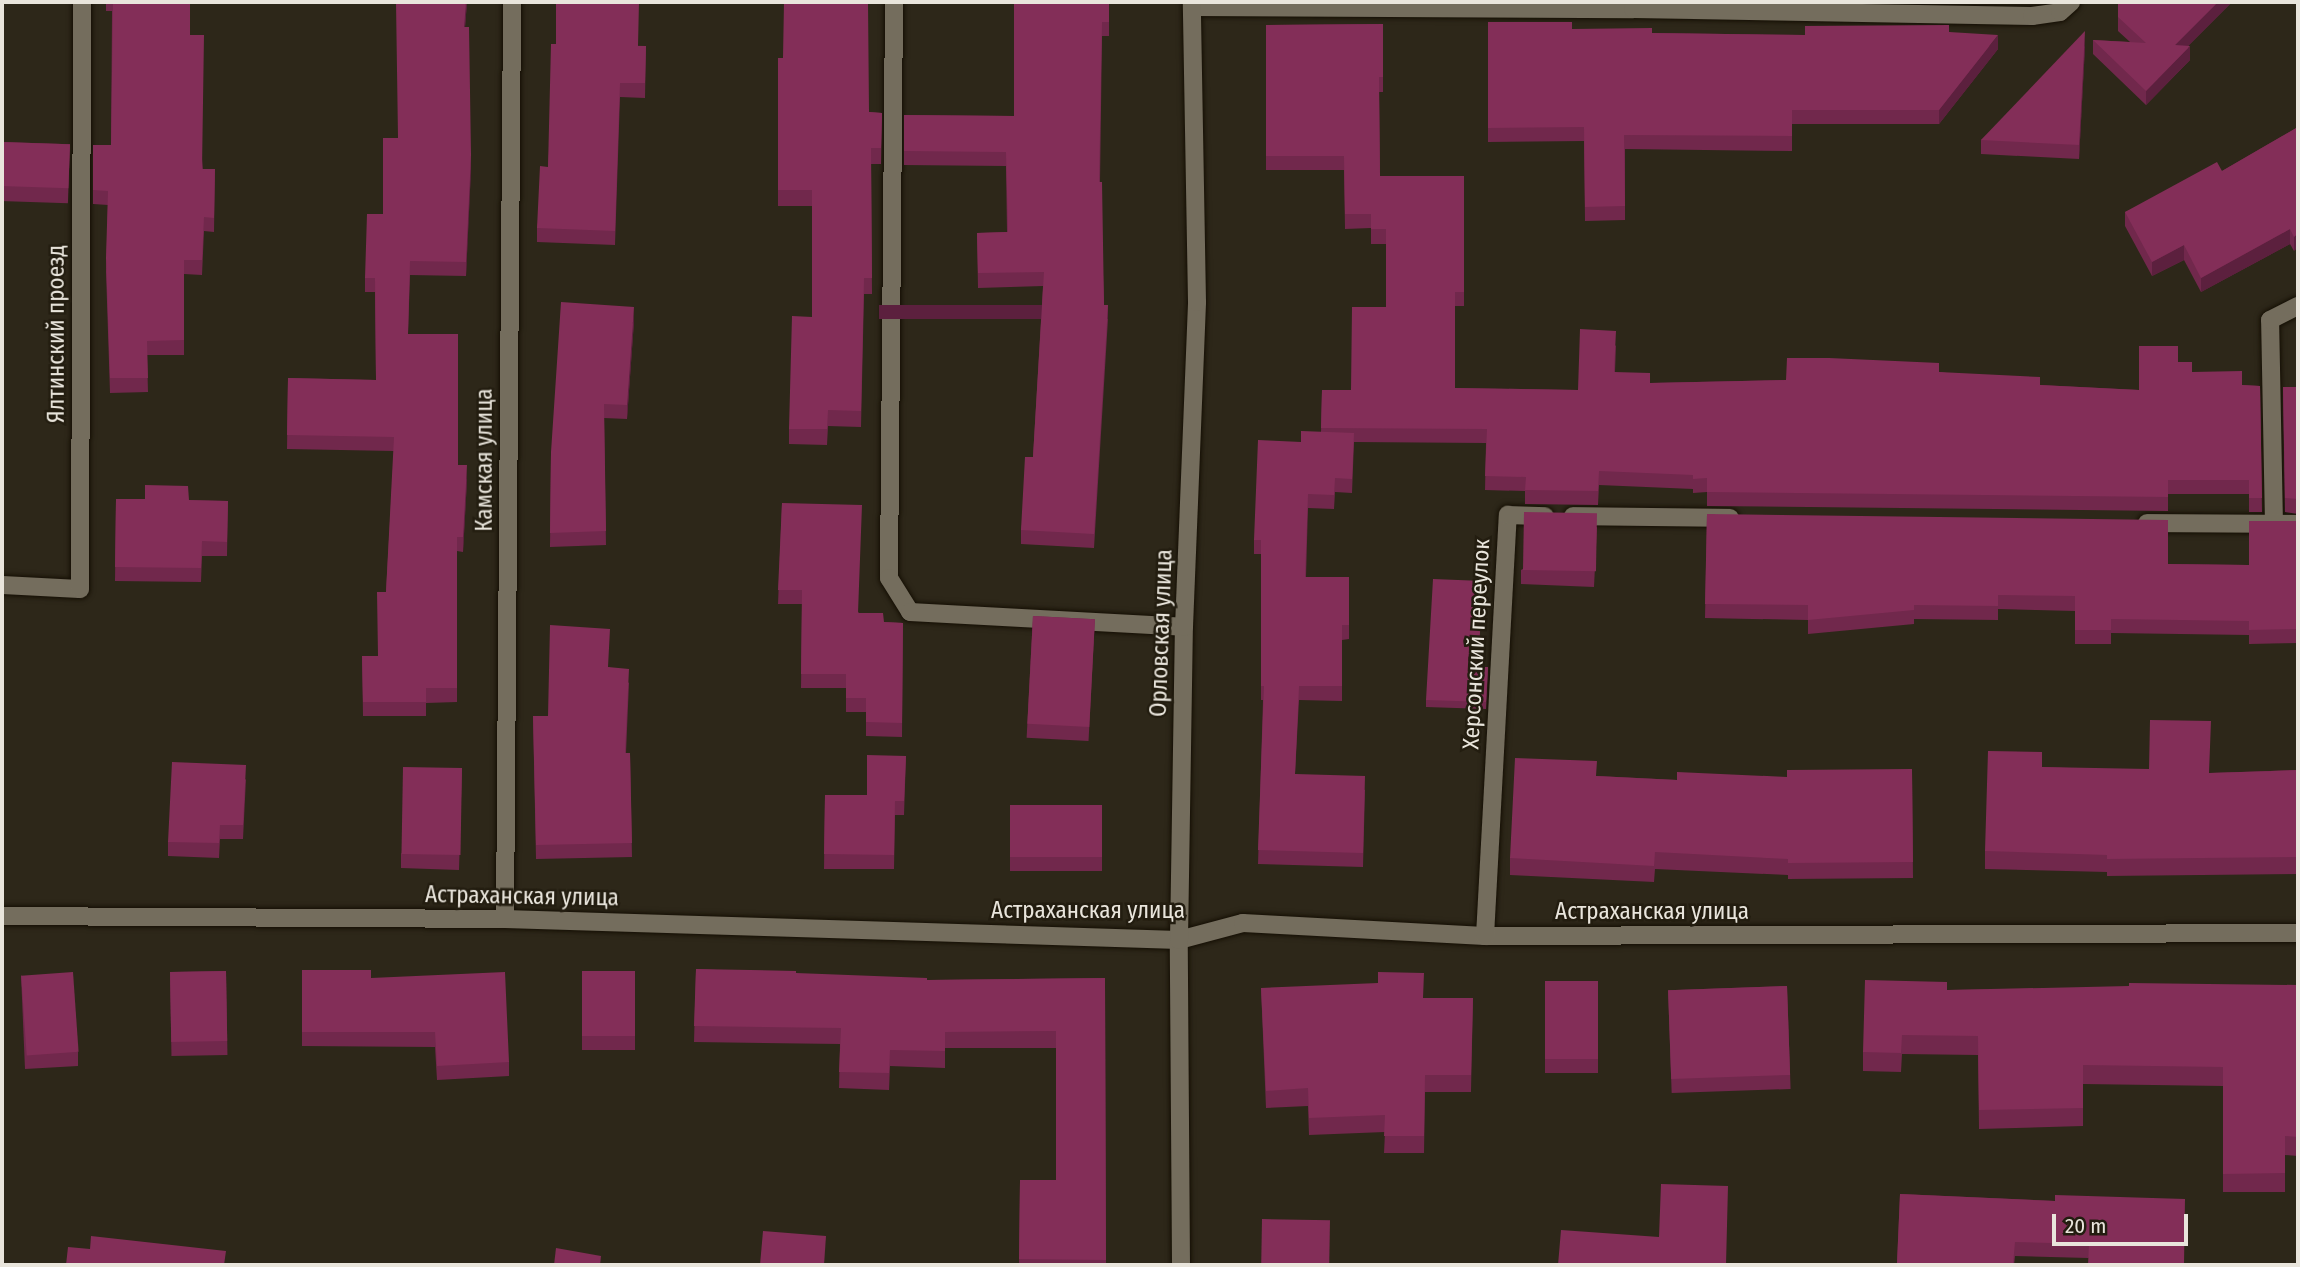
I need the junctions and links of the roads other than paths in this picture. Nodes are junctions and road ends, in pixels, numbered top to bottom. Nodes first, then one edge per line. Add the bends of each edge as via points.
1 (82, 2) edge
2 (512, 2) edge
3 (894, 2) edge
4 (2071, 2) edge
5 (1192, 4) edge
6 (1633, 6) edge
7 (2031, 9) edge
8 (2298, 306) edge
9 (1745, 518) edge
10 (2135, 523) edge
11 (2274, 524) junction
12 (2298, 524) edge
13 (2, 585) edge
14 (1184, 627) junction
15 (2, 916) edge
16 (505, 919) junction
17 (2298, 933) edge
18 (1485, 936) junction
19 (1179, 940) junction
20 (1181, 1265) edge

1 - 13 street, Ялтинский проезд via 80,589
2 - 16 street, Камская улица
3 - 14 street via 889,579 910,612
4 - 7 street via 2060,12
5 - 6 street
5 - 14 street, Орловская улица via 1197,302
6 - 7 street
8 - 11 street via 2270,320
9 - 18 street, Херсонский переулок via 1508,515
10 - 11 street
11 - 12 street
14 - 19 street, Орловская улица
15 - 16 street, Астраханская улица
16 - 19 street, Астраханская улица
17 - 18 street, Астраханская улица
18 - 19 street, Астраханская улица via 1243,923
19 - 20 street, Орловская улица

